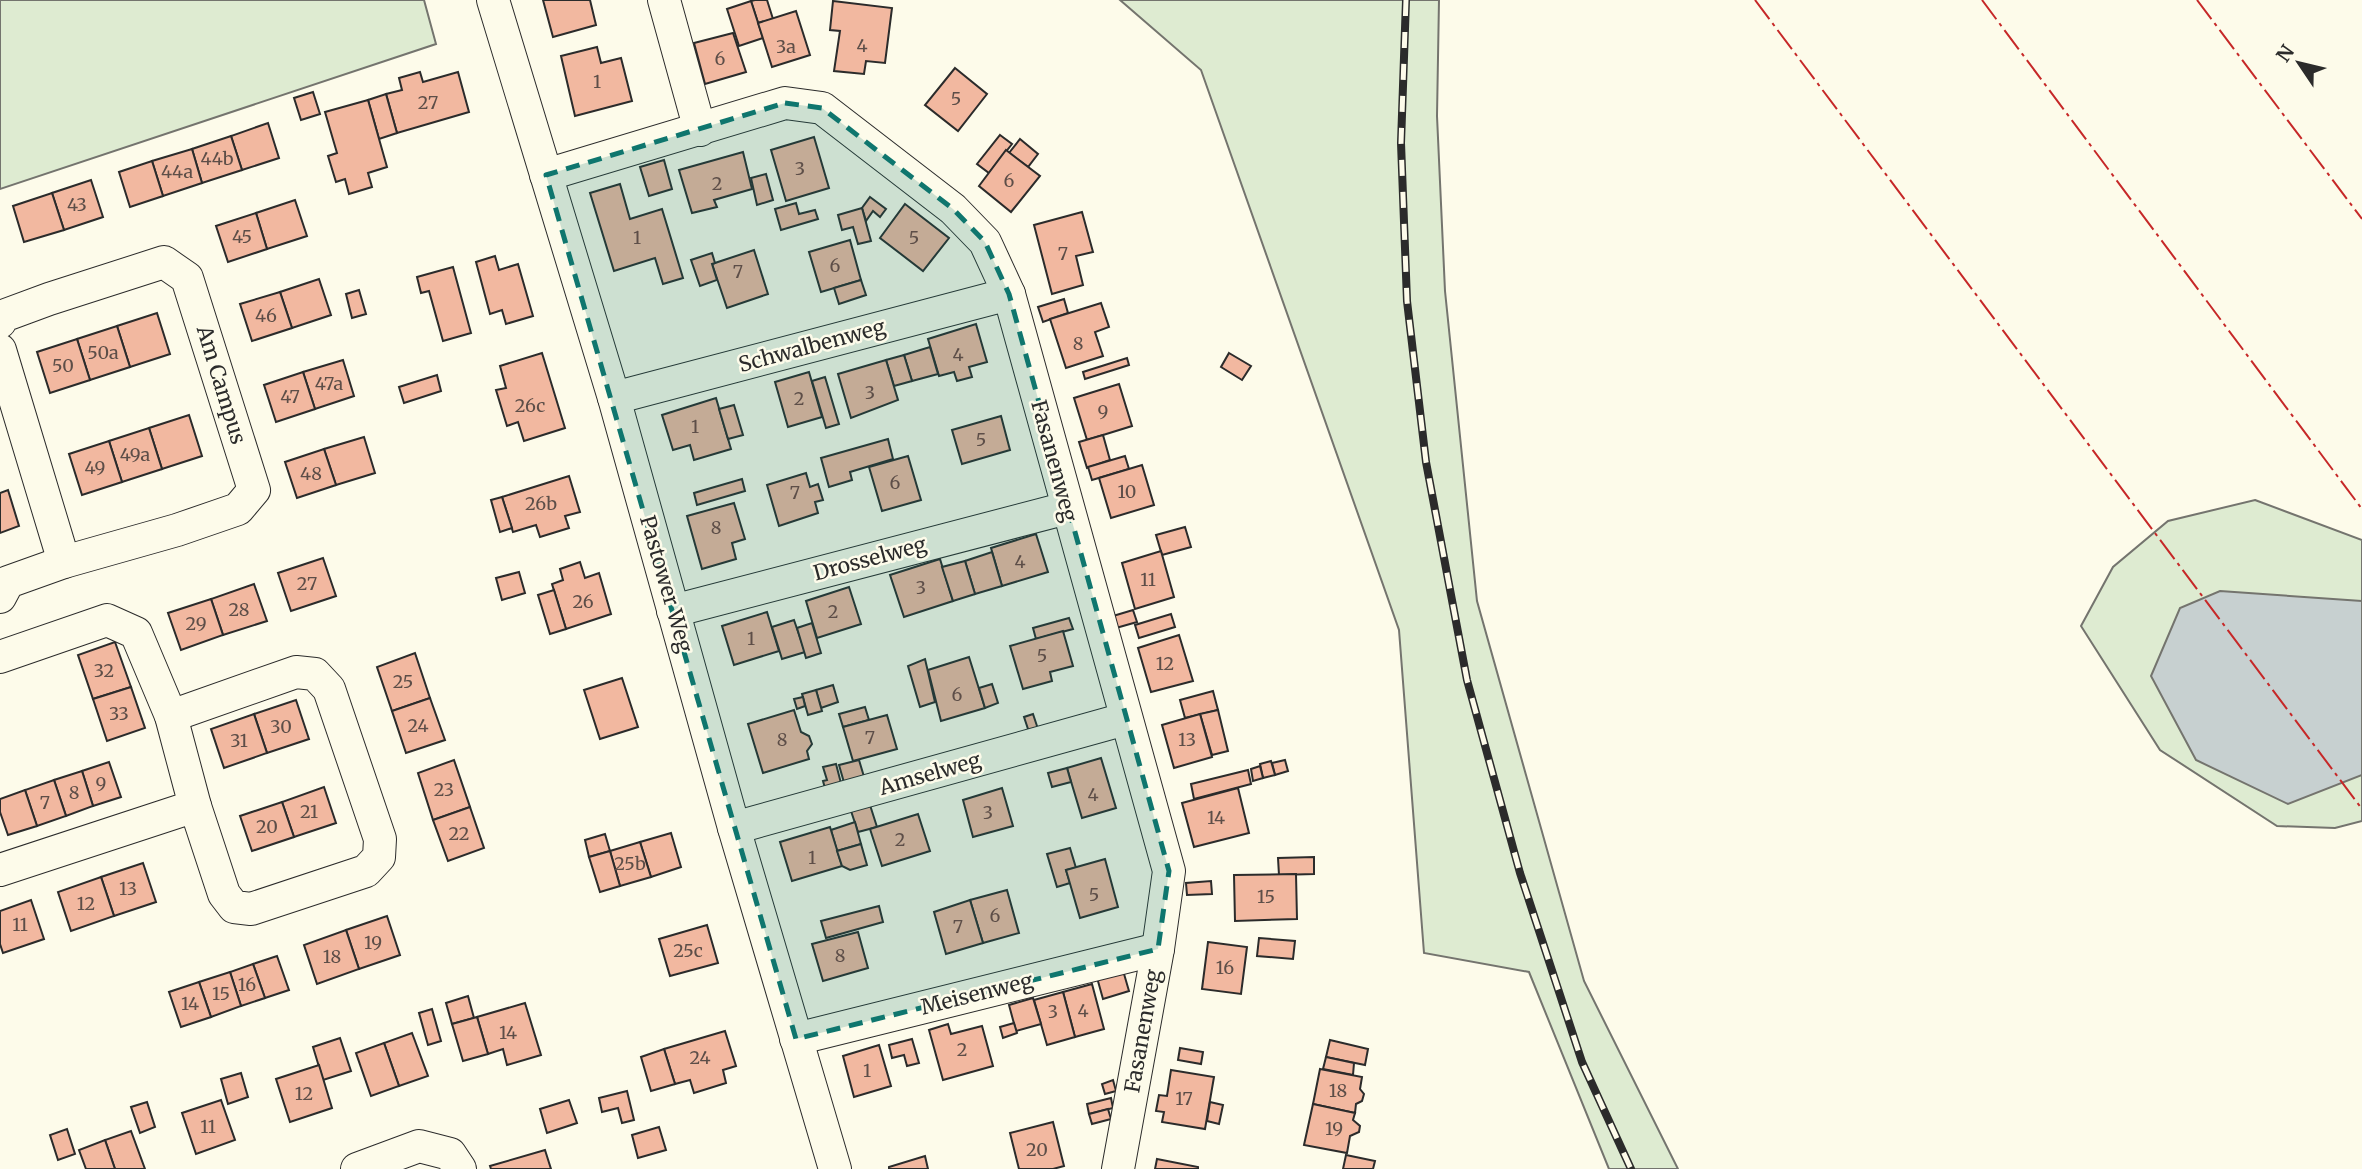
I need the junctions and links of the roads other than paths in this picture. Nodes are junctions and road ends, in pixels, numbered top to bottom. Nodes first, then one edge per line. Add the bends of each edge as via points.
1 (492, 0) edge
2 (664, 0) edge
3 (700, 130) junction
4 (546, 175) junction
5 (1009, 294) junction
6 (0, 322) edge
7 (0, 350) edge
8 (614, 398) junction
9 (1067, 508) junction
10 (64, 562) junction
11 (0, 597) edge
12 (673, 611) junction
13 (0, 657) edge
14 (171, 716) junction
15 (1125, 719) junction
16 (195, 806) junction
17 (734, 828) junction
18 (0, 870) edge
19 (1158, 949) junction
20 (796, 1039) junction
21 (357, 1169) edge
22 (460, 1169) edge
23 (835, 1169) edge
24 (1118, 1169) edge

1 - 4 street, Pastower Weg
2 - 3 street
3 - 4 street, Fasanenweg
3 - 5 street, Fasanenweg via 785,103 822,108 953,209 985,242
4 - 8 street, Pastower Weg
5 - 8 street, Schwalbenweg
5 - 9 street, Fasanenweg
6 - 10 street, Am Campus via 3,316 49,299 164,262 187,278 254,490 238,509
7 - 10 street
8 - 12 street, Pastower Weg
9 - 12 street, Drosselweg
9 - 15 street, Fasanenweg
10 - 11 street, Am Campus via 8,582
12 - 17 street, Pastower Weg
13 - 14 street via 107,620 136,633
14 - 16 street
14 - 16 street via 296,672 315,674 330,689 380,839 379,857 366,871 251,909 234,907 224,894
15 - 17 street, Amselweg
15 - 19 street, Fasanenweg via 1169,871
16 - 18 street
17 - 20 street, Pastower Weg
19 - 20 street, Meisenweg
19 - 24 street, Fasanenweg
20 - 23 street, Pastower Weg
21 - 22 street via 419,1146 450,1154

